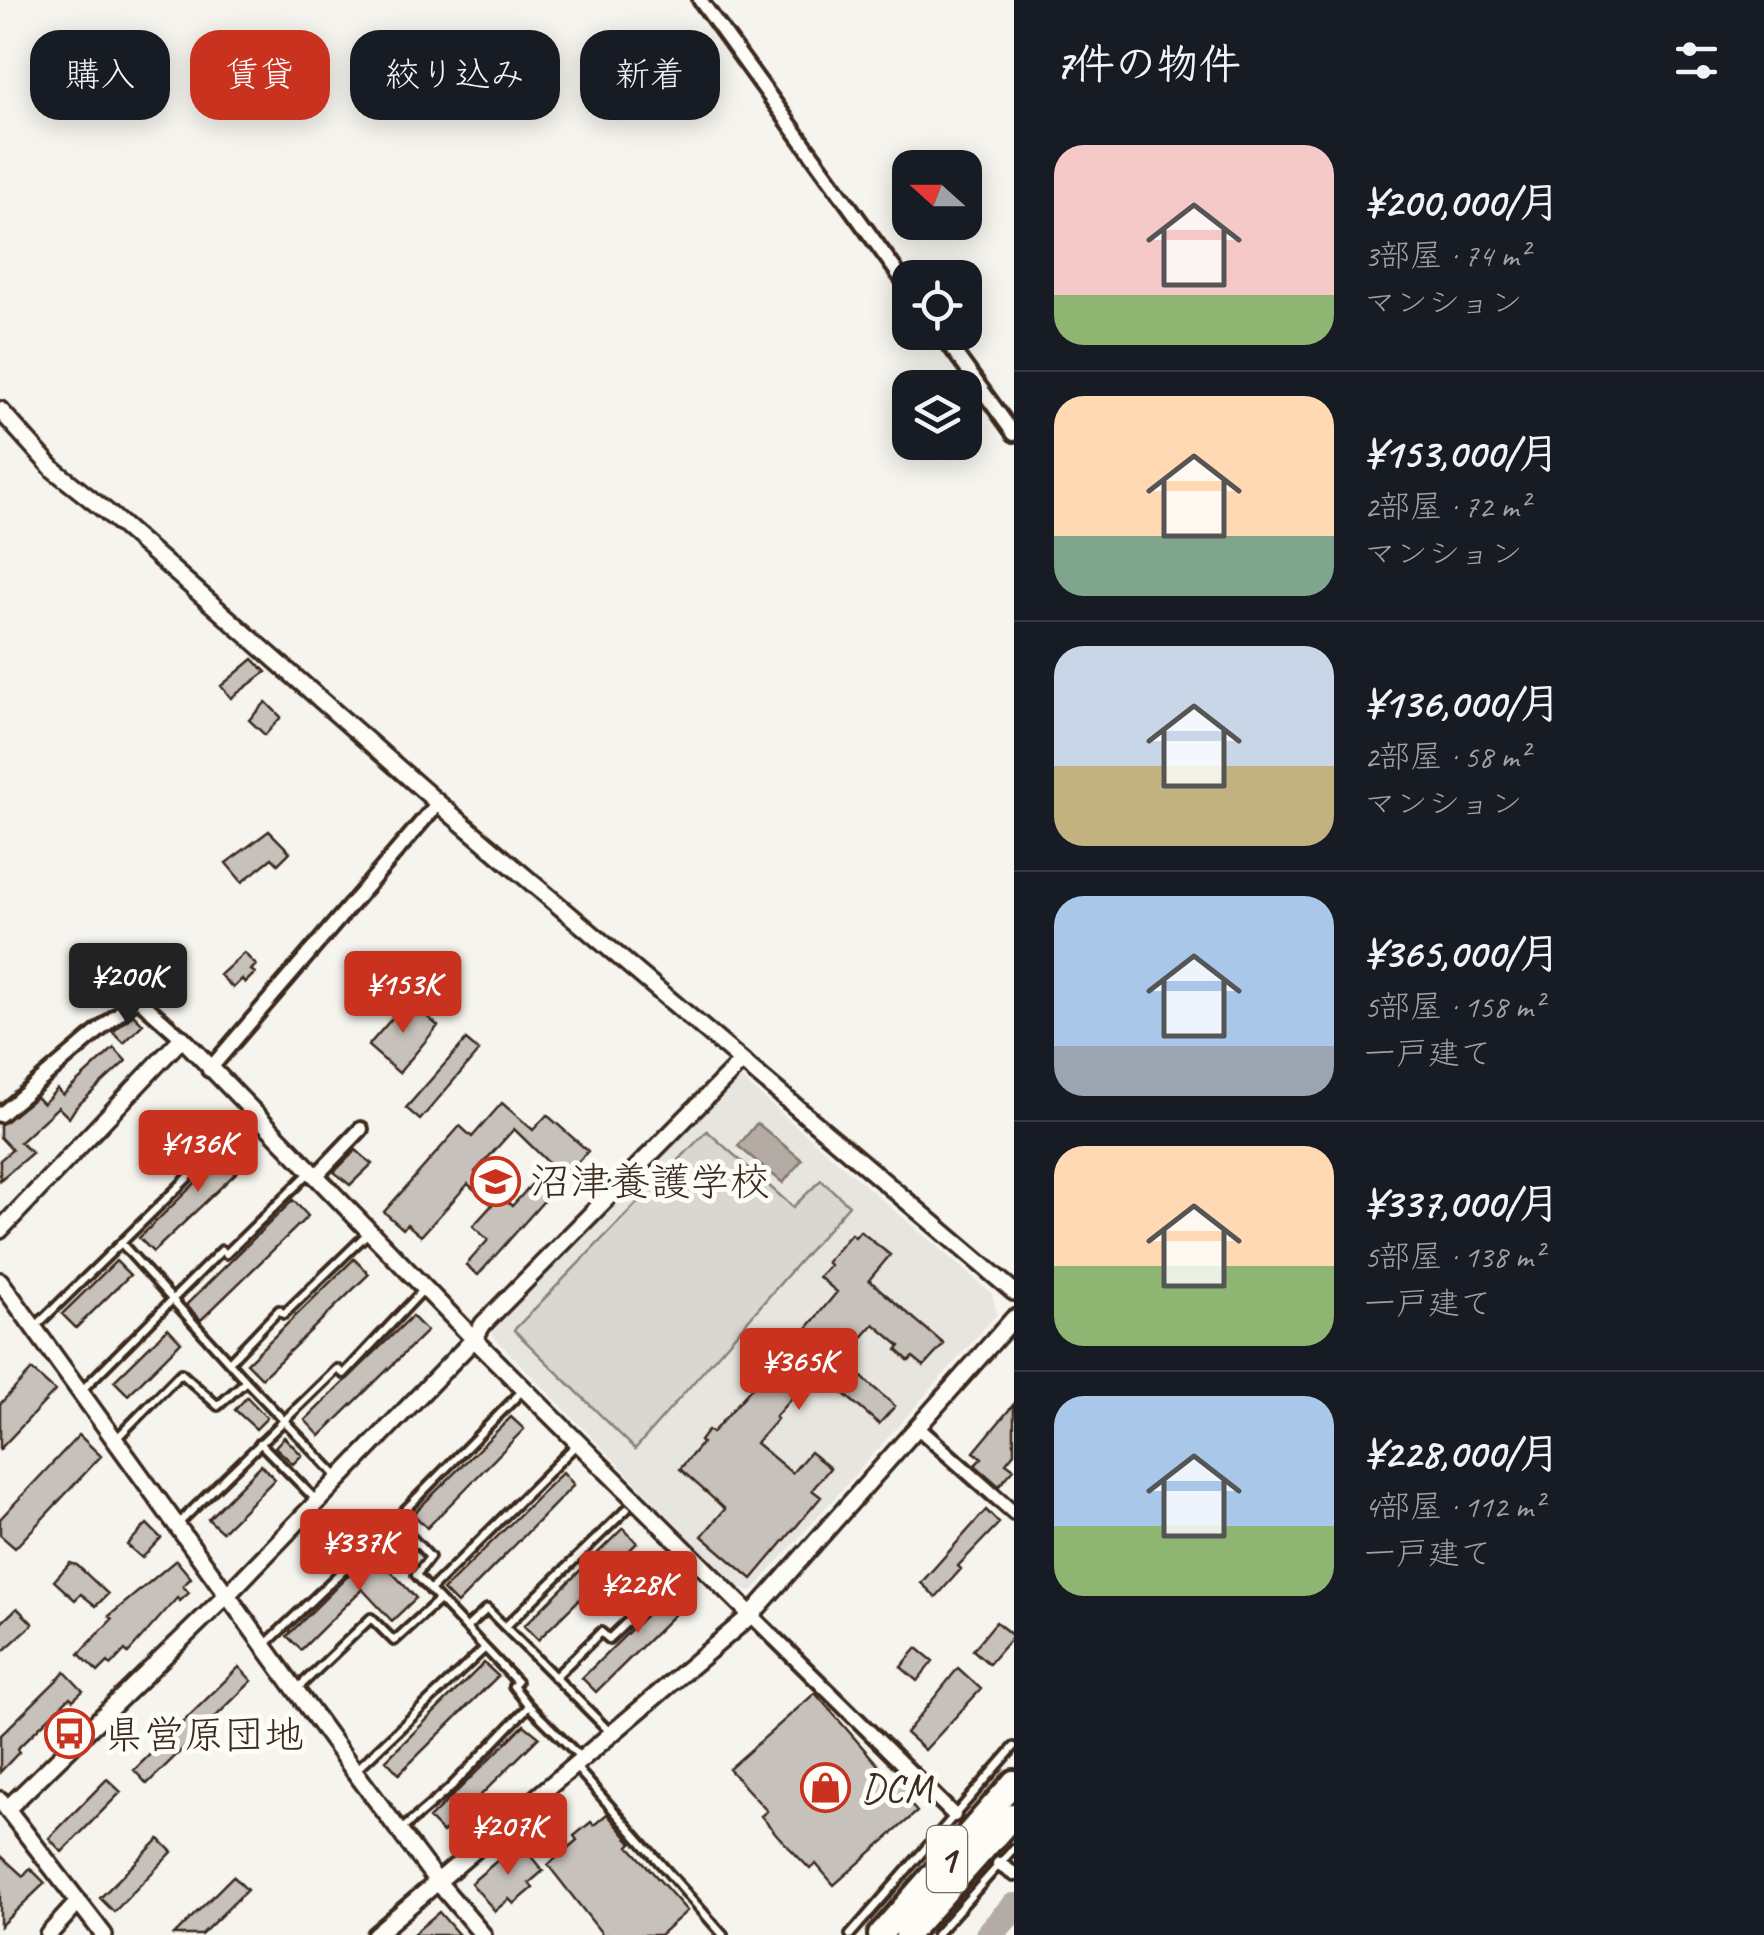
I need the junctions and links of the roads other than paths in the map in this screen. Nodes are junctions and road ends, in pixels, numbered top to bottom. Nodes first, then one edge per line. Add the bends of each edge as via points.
1 (700, 0) edge
2 (892, 265) edge
3 (953, 350) edge
4 (0, 410) edge
5 (1014, 434) edge
6 (438, 803) junction
7 (182, 1038) junction
8 (742, 1060) junction
9 (210, 1070) junction
10 (0, 1114) edge
11 (253, 1114) junction
12 (361, 1129) dead end
13 (312, 1174) junction
14 (0, 1230) edge
15 (369, 1232) junction
16 (121, 1243) junction
17 (0, 1281) edge
18 (425, 1288) junction
19 (1014, 1292) edge
20 (171, 1300) junction
21 (1014, 1318) edge
22 (34, 1328) junction
23 (474, 1338) junction
24 (228, 1362) junction
25 (246, 1381) junction
26 (524, 1388) junction
27 (80, 1392) junction
28 (286, 1420) junction
29 (918, 1427) junction
30 (116, 1440) junction
31 (260, 1442) junction
32 (578, 1442) junction
33 (340, 1479) junction
34 (318, 1502) junction
35 (628, 1509) dead end
36 (1014, 1513) edge
37 (395, 1520) junction
38 (177, 1525) junction
39 (694, 1558) junction
40 (430, 1590) junction
41 (228, 1594) junction
42 (439, 1600) junction
43 (751, 1615) junction
44 (505, 1627) junction
45 (466, 1628) junction
46 (264, 1645) junction
47 (484, 1648) junction
48 (555, 1677) junction
49 (296, 1690) junction
50 (529, 1706) junction
51 (611, 1732) junction
52 (1014, 1747) edge
53 (577, 1761) junction
54 (354, 1772) junction
55 (1014, 1782) edge
56 (2, 1809) edge
57 (954, 1815) junction
58 (1014, 1816) edge
59 (400, 1831) junction
60 (1014, 1848) edge
61 (1008, 1870) edge
62 (437, 1881) junction
63 (78, 1902) junction
64 (48, 1935) edge
65 (104, 1935) edge
66 (375, 1935) edge
67 (483, 1935) edge
68 (723, 1935) edge
69 (850, 1935) edge
70 (880, 1935) edge
71 (907, 1935) edge
72 (936, 1935) edge

1 - 2 street
3 - 5 street
4 - 6 street via 54,470
6 - 8 street
6 - 9 street
7 - 9 street
7 - 10 street via 138,998
7 - 14 street
8 - 19 street
8 - 23 street
9 - 11 street
11 - 13 street
11 - 16 lane
12 - 13 street
13 - 15 street
13 - 20 lane
15 - 18 street
15 - 24 lane
16 - 20 lane
16 - 22 lane
17 - 22 street
18 - 23 street
18 - 28 lane via 344,1374 337,1368
20 - 24 lane
20 - 27 lane
21 - 29 street
22 - 27 street
23 - 26 street
23 - 33 street
24 - 25 lane
25 - 28 lane
25 - 30 lane via 218,1406 181,1373
26 - 32 street
26 - 37 lane
27 - 30 street
28 - 31 lane
28 - 33 lane
29 - 36 street
29 - 43 street
30 - 38 street
31 - 34 lane
31 - 38 lane
32 - 39 street
32 - 40 lane
33 - 34 street
34 - 41 street
35 - 44 lane
37 - 40 lane via 430,1557 416,1575
37 - 46 lane
38 - 41 street
39 - 43 street
39 - 48 lane via 609,1640 601,1632
40 - 42 lane
41 - 46 street
41 - 56 street
42 - 45 lane
42 - 49 lane via 394,1641 371,1618
43 - 51 street
43 - 57 street
44 - 45 lane via 487,1609
44 - 48 lane
45 - 47 lane
46 - 49 street
47 - 50 lane via 517,1682 513,1686
47 - 54 lane
48 - 51 lane
49 - 54 street
50 - 53 lane
50 - 59 lane
51 - 53 street
52 - 57 lane
53 - 62 street
53 - 68 lane
54 - 59 street
55 - 70 highway, 1
56 - 63 street
57 - 69 lane
58 - 71 highway, 1
59 - 62 street
60 - 61 lane
61 - 72 lane
62 - 66 street
62 - 67 street
63 - 64 street
63 - 65 street

